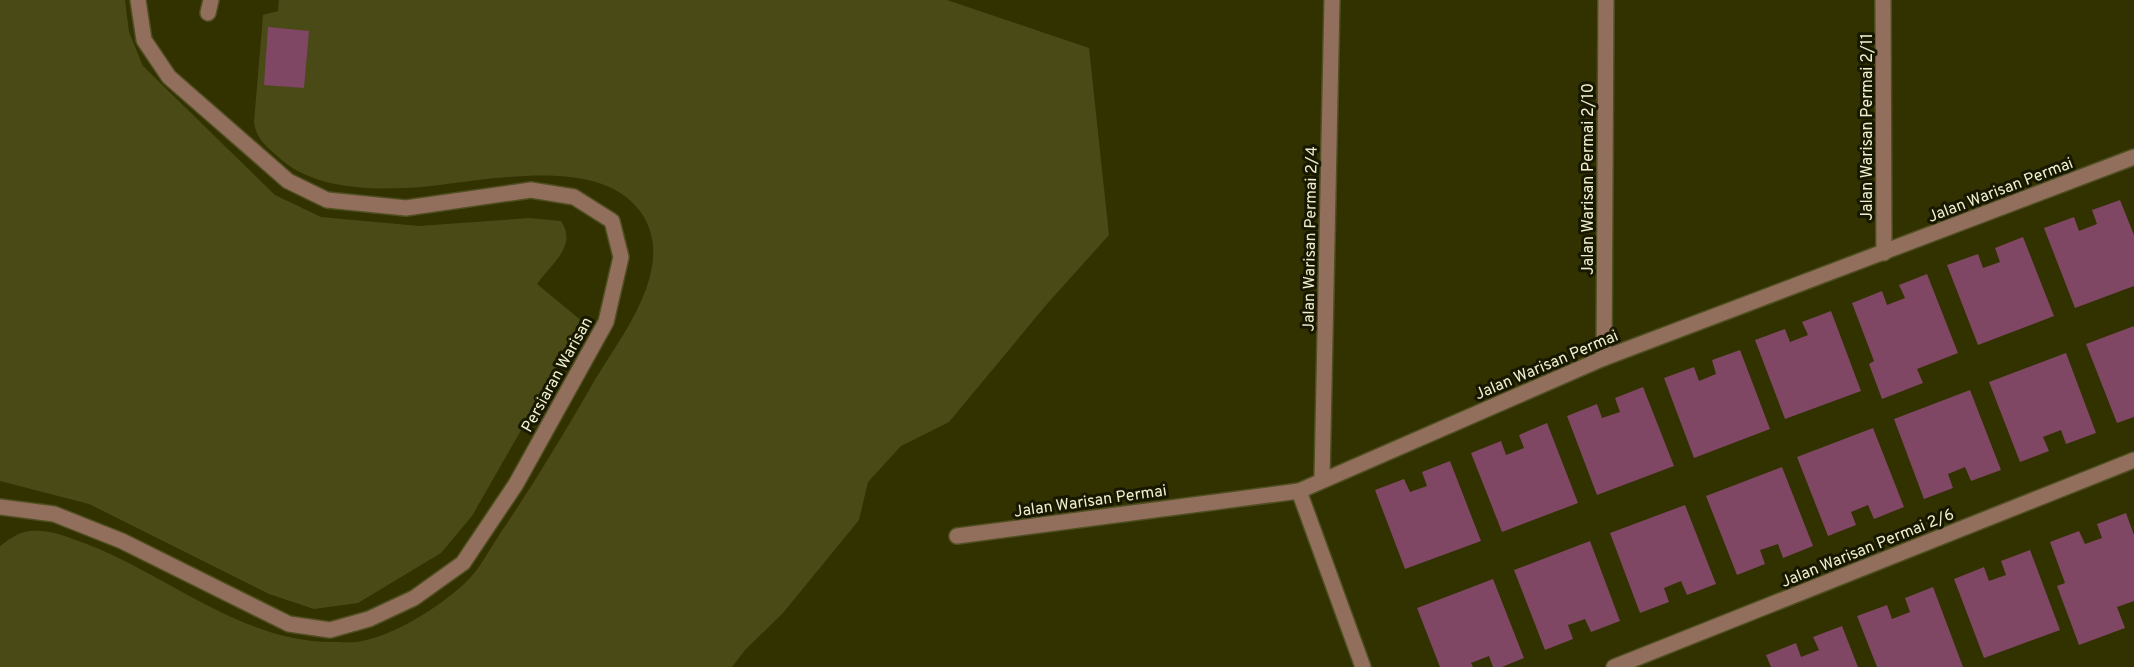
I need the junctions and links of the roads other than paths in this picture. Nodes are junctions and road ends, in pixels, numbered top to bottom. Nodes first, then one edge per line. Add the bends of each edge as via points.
1 (138, 0) edge
2 (1332, 0) edge
3 (1606, 0) edge
4 (1883, 0) edge
5 (2134, 157) edge
6 (1884, 253) junction
7 (1604, 358) junction
8 (2134, 460) edge
9 (1322, 479) junction
10 (1299, 491) junction
11 (0, 507) edge
12 (957, 536) dead end
13 (1363, 667) edge
14 (1614, 667) edge

1 - 11 street, Persiaran Warisan via 144,40 169,77 288,181 327,200 406,208 531,190 574,196 612,221 621,257 606,322 516,484 464,563 414,598 369,619 330,630 289,624 122,541 54,514
2 - 9 street, Jalan Warisan Permai 2/4
3 - 7 street, Jalan Warisan Permai 2/10
4 - 6 street, Jalan Warisan Permai 2/11
5 - 6 street, Jalan Warisan Permai
6 - 7 street, Jalan Warisan Permai
7 - 9 street, Jalan Warisan Permai
8 - 14 street, Jalan Warisan Permai 2/6
9 - 10 street, Jalan Warisan Permai
10 - 12 street, Jalan Warisan Permai
10 - 13 street

